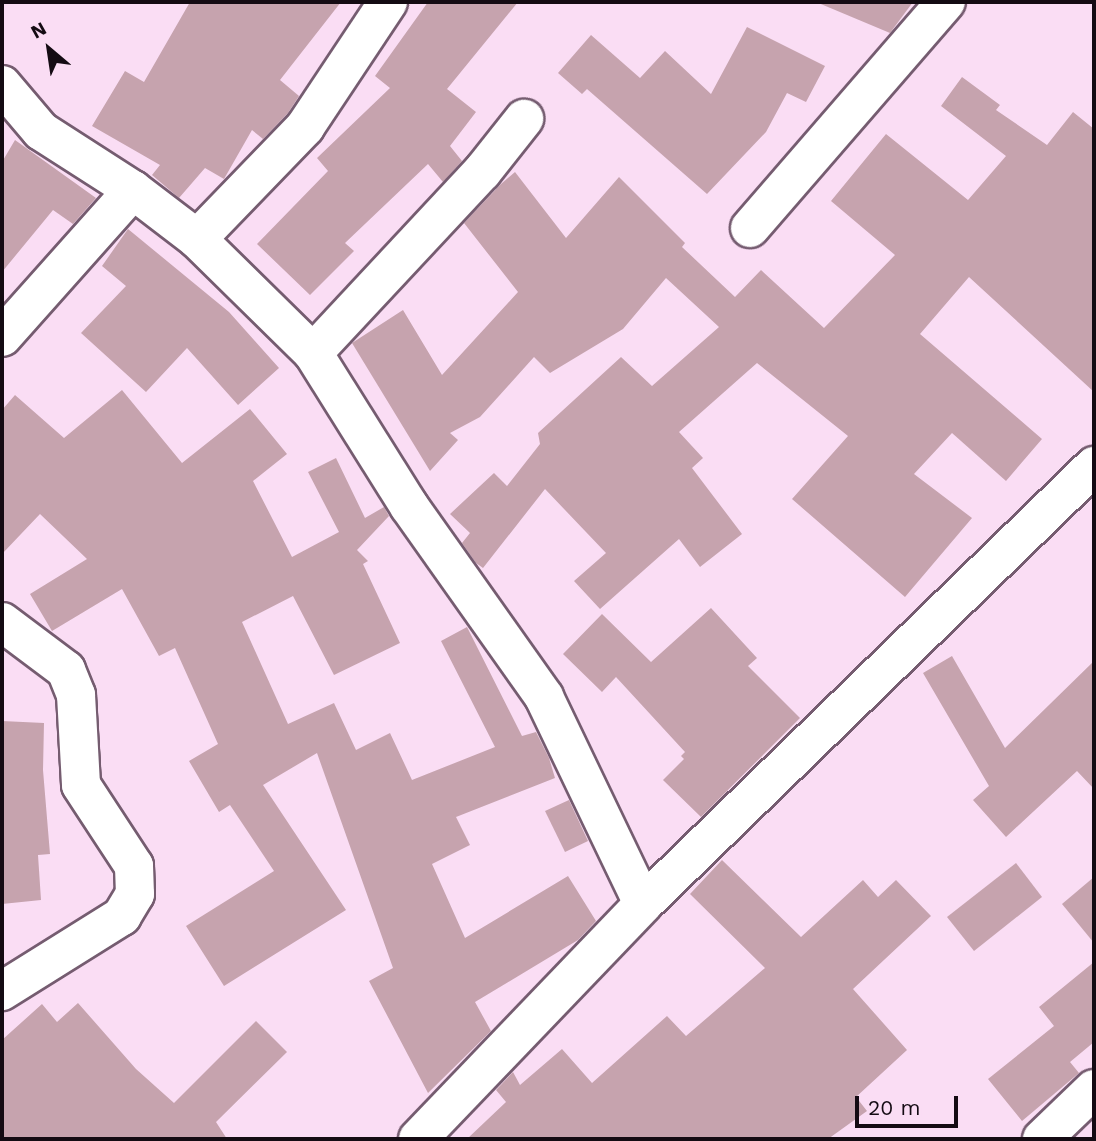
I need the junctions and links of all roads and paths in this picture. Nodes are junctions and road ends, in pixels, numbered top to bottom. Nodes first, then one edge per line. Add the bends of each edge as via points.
1 (388, 2) edge
2 (946, 2) edge
3 (2, 85) edge
4 (524, 119) dead end
5 (133, 190) junction
6 (750, 228) dead end
7 (197, 239) junction
8 (2, 337) edge
9 (313, 353) junction
10 (1094, 466) edge
11 (2, 622) edge
12 (643, 904) junction
13 (2, 991) edge
14 (1094, 1088) edge
15 (418, 1139) edge
16 (1042, 1139) edge

1 - 7 street via 305,127
2 - 6 street
3 - 5 street via 41,131
4 - 9 street via 473,182
5 - 7 street
5 - 8 street
7 - 9 street
9 - 12 street via 409,506 544,697
10 - 12 street
11 - 13 street via 66,670 75,695 81,785 134,866 135,894 122,916
12 - 15 street
14 - 16 street

